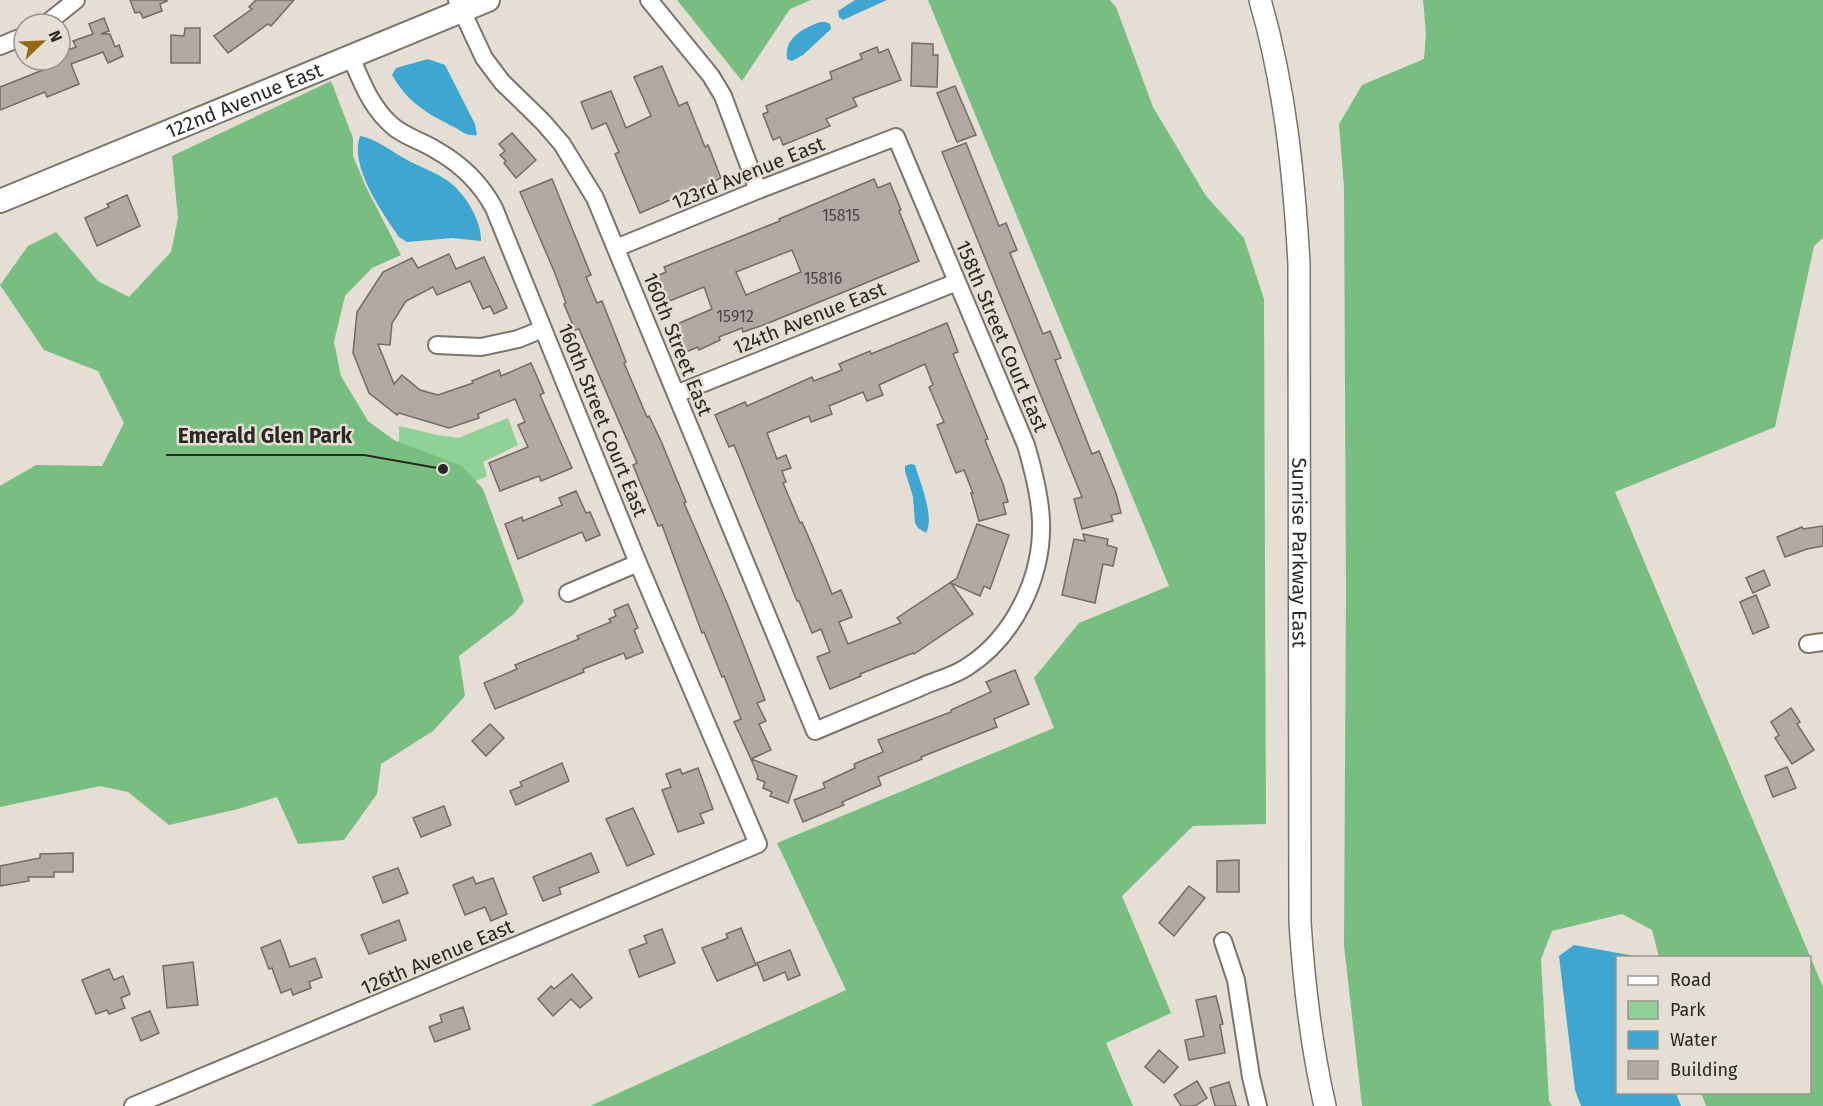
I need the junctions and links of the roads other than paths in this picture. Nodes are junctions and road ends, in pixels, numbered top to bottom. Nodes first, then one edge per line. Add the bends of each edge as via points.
1 (76, 0) edge
2 (488, 0) edge
3 (649, 0) edge
4 (1260, 0) edge
5 (460, 6) edge
6 (61, 12) edge
7 (351, 57) junction
8 (896, 137) joint
9 (758, 190) junction
10 (0, 201) edge
11 (616, 248) junction
12 (957, 282) junction
13 (543, 329) junction
14 (436, 345) dead end
15 (676, 394) junction
16 (638, 563) junction
17 (568, 593) dead end
18 (815, 731) joint
19 (758, 844) joint
20 (1223, 941) dead end
21 (133, 1106) edge
22 (1258, 1106) edge
23 (1325, 1106) edge

1 - 6 street
2 - 5 main road, 122nd Avenue East
3 - 9 street via 723,96
4 - 23 street, Sunrise Parkway East via 1285,114 1299,264 1300,922 1308,1019
5 - 7 main road, 122nd Avenue East
5 - 11 street, 160th Street East via 484,58 502,82 556,136 579,170
7 - 10 main road, 122nd Avenue East
7 - 13 street, 160th Street Court East via 369,98 394,127 454,161 484,190 495,208
8 - 9 street, 123rd Avenue East
8 - 12 street, 158th Street Court East
9 - 11 street, 123rd Avenue East
11 - 15 street, 160th Street East
12 - 15 street, 124th Avenue East
12 - 18 street, 158th Street Court East via 1033,470 1041,522 1029,590 1002,637 966,668
13 - 14 street via 481,347
13 - 16 street, 160th Street Court East
15 - 18 street, 160th Street East
16 - 17 street
16 - 19 street, 160th Street Court East
19 - 21 street, 126th Avenue East
20 - 22 street via 1236,980

